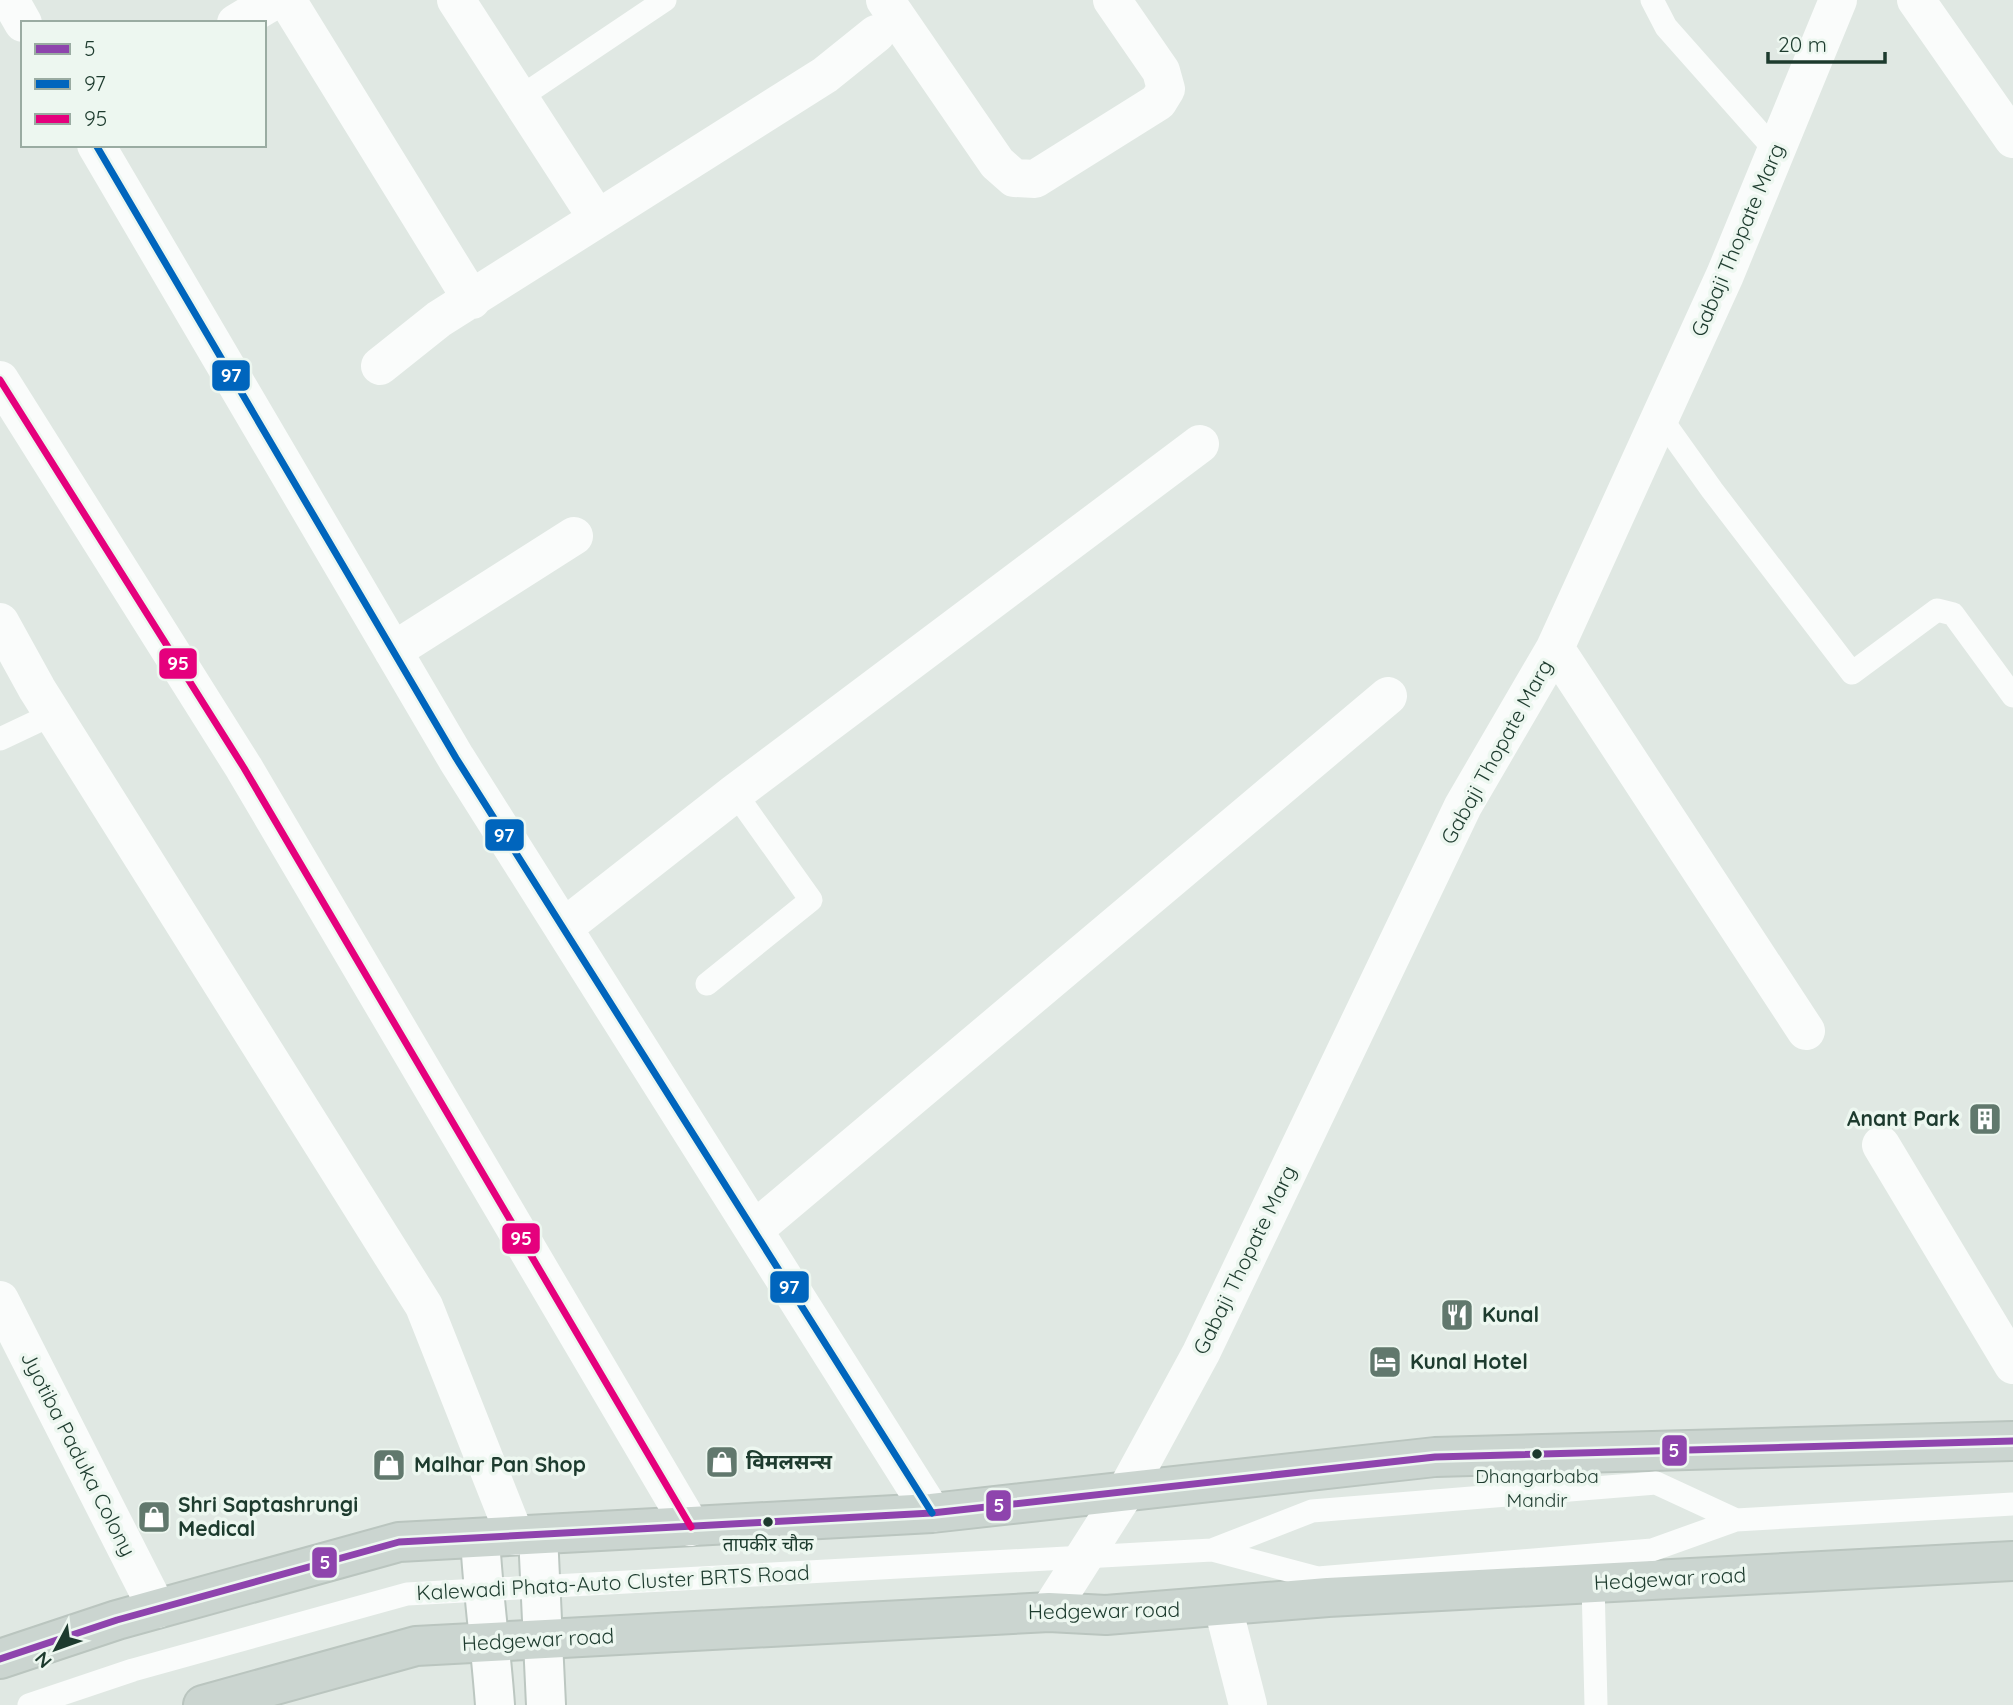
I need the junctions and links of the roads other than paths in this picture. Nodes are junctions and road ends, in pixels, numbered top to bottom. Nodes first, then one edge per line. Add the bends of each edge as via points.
1 (275, 0) edge
2 (287, 0) edge
3 (456, 0) edge
4 (665, 0) edge
5 (1112, 0) edge
6 (1652, 0) edge
7 (1838, 0) edge
8 (1916, 0) edge
9 (881, 17) edge
10 (239, 21) edge
11 (519, 98) junction
12 (2013, 139) edge
13 (97, 147) edge
14 (1776, 151) junction
15 (597, 218) junction
16 (471, 300) junction
17 (380, 366) dead end
18 (0, 380) edge
19 (1660, 416) junction
20 (1200, 444) dead end
21 (574, 536) dead end
22 (0, 622) edge
23 (1555, 648) junction
24 (393, 651) junction
25 (1388, 696) dead end
26 (2013, 696) edge
27 (53, 714) junction
28 (0, 740) edge
29 (735, 793) junction
30 (563, 928) junction
31 (707, 985) dead end
32 (1806, 1031) dead end
33 (1881, 1145) dead end
34 (754, 1230) junction
35 (0, 1300) edge
36 (2013, 1364) edge
37 (2013, 1441) edge
38 (1126, 1491) junction
39 (2013, 1504) edge
40 (932, 1513) junction
41 (1736, 1520) junction
42 (691, 1527) junction
43 (511, 1537) junction
44 (1212, 1550) junction
45 (1084, 1556) junction
46 (2013, 1561) edge
47 (1593, 1583) junction
48 (540, 1588) junction
49 (483, 1590) junction
50 (1223, 1607) junction
51 (157, 1609) junction
52 (1049, 1612) junction
53 (543, 1640) junction
54 (491, 1642) junction
55 (0, 1659) edge
56 (29, 1705) edge
57 (203, 1705) edge
58 (495, 1705) edge
59 (547, 1705) edge
60 (1248, 1705) edge
61 (1596, 1705) edge

1 - 10 street
2 - 16 street
3 - 11 street
4 - 11 lane
5 - 9 street via 1161,71 1166,89 1158,102 1034,179 1014,178 998,163
6 - 14 lane via 1666,27
7 - 14 street, Gabaji Thopate Marg
8 - 12 street
9 - 15 street via 825,75
11 - 15 street
13 - 24 street
14 - 19 street, Gabaji Thopate Marg
15 - 16 street
16 - 17 street
18 - 42 street via 251,780
19 - 23 street, Gabaji Thopate Marg
19 - 26 lane via 1852,673 1937,610 1953,614
20 - 29 street
21 - 24 street
22 - 27 street
23 - 32 street
23 - 38 street, Gabaji Thopate Marg via 1463,806 1200,1353
24 - 30 street
25 - 34 street
27 - 28 lane
27 - 43 street via 424,1306
29 - 30 street
29 - 31 lane via 811,900
30 - 34 street
33 - 36 street
34 - 40 street
35 - 51 street, Jyotiba Paduka Colony
37 - 38 main road via 1435,1457
38 - 40 main road
38 - 45 street, Gabaji Thopate Marg
39 - 41 lane, Kalewadi Phata-Auto Cluster BRTS Road
40 - 42 main road
41 - 44 lane, Kalewadi Phata-Auto Cluster BRTS Road via 1652,1550 1318,1578
41 - 44 lane, Kalewadi Phata-Auto Cluster BRTS Road via 1656,1483 1312,1511
42 - 43 main road
43 - 48 street
43 - 49 street
43 - 51 main road via 399,1542
44 - 45 lane, Kalewadi Phata-Auto Cluster BRTS Road
45 - 48 lane, Kalewadi Phata-Auto Cluster BRTS Road
45 - 52 street, Gabaji Thopate Marg
46 - 47 main road, Hedgewar road
47 - 50 main road, Hedgewar road
47 - 61 lane
48 - 49 lane, Kalewadi Phata-Auto Cluster BRTS Road
48 - 53 street
49 - 54 street
49 - 56 lane, Kalewadi Phata-Auto Cluster BRTS Road via 407,1594 133,1670
50 - 52 main road, Hedgewar road via 1106,1615
50 - 60 street
51 - 55 main road
52 - 53 main road, Hedgewar road
53 - 54 main road, Hedgewar road
53 - 59 street
54 - 57 main road, Hedgewar road via 416,1646
54 - 58 street

